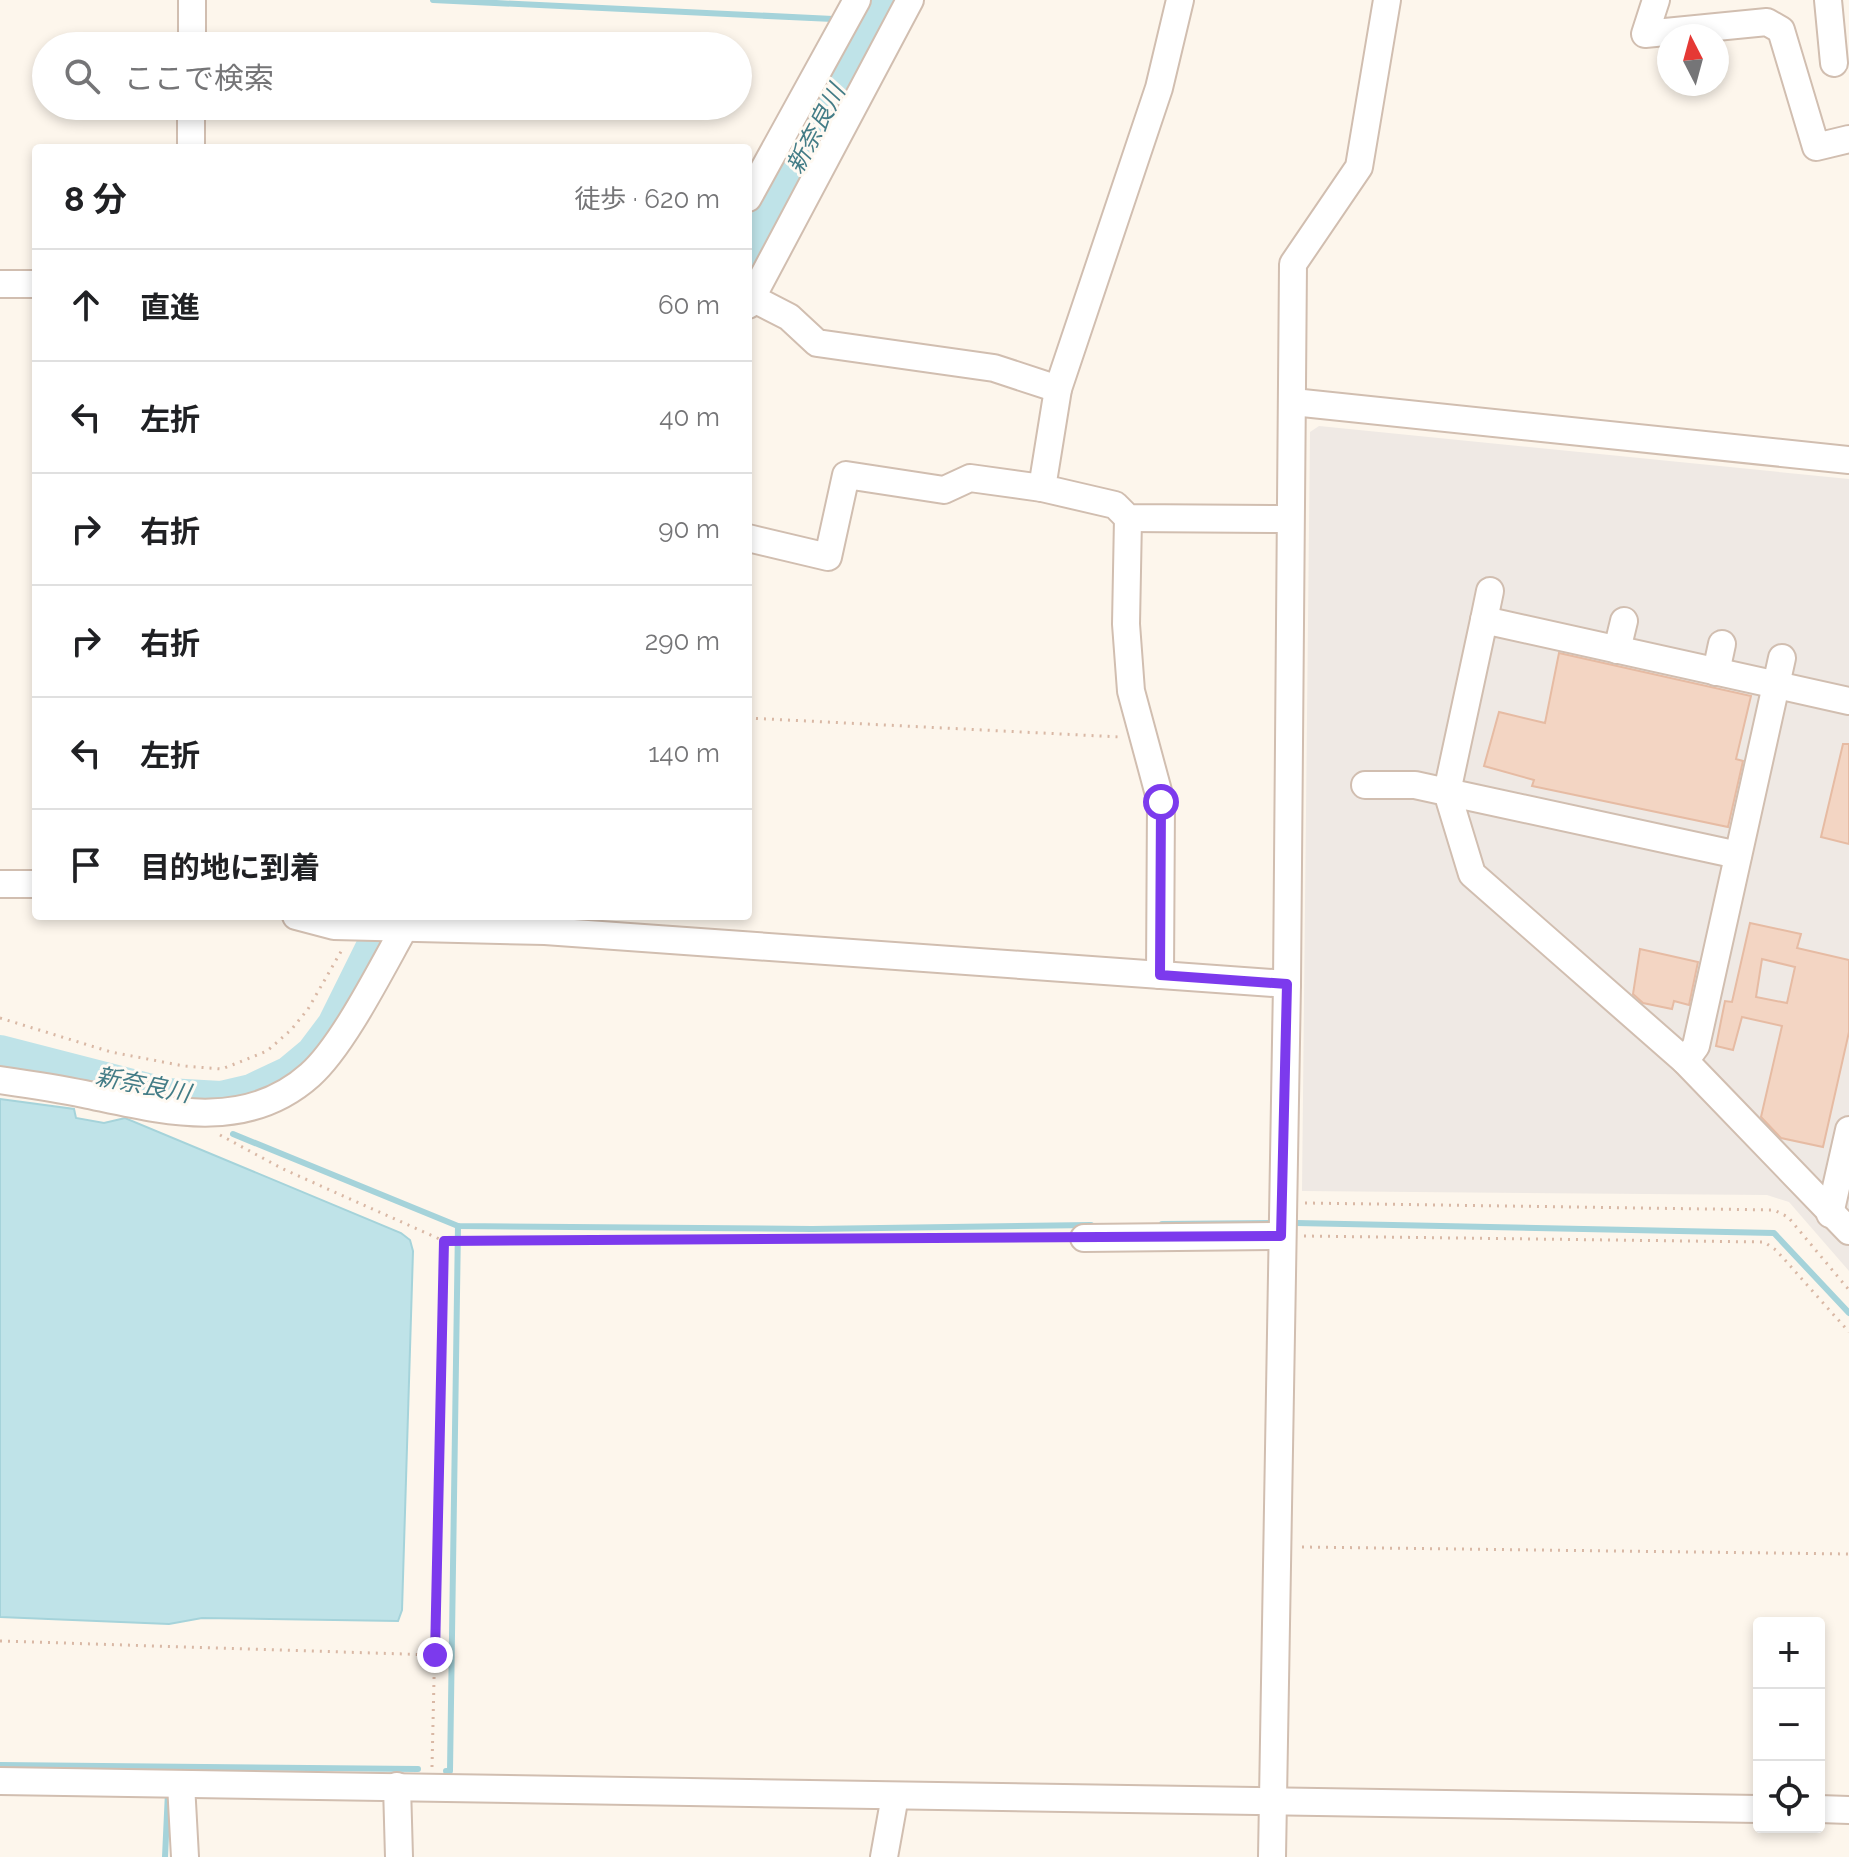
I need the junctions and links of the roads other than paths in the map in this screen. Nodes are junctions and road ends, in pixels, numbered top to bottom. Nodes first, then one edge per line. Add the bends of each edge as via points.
1 (192, 0) edge
2 (857, 0) edge
3 (910, 0) edge
4 (1180, 0) edge
5 (1387, 0) edge
6 (1656, 0) edge
7 (1828, 0) edge
8 (192, 32) edge
9 (1834, 63) dead end
10 (191, 120) edge
11 (1849, 139) edge
12 (191, 144) edge
13 (752, 191) edge
14 (0, 284) edge
15 (32, 284) edge
16 (752, 293) edge
17 (752, 300) edge
18 (1058, 389) junction
19 (1293, 402) junction
20 (1849, 460) edge
21 (1042, 488) junction
22 (1128, 518) junction
23 (1290, 519) junction
24 (752, 539) edge
25 (1490, 591) dead end
26 (1484, 620) junction
27 (1624, 621) dead end
28 (1722, 644) dead end
29 (1617, 650) junction
30 (1782, 658) dead end
31 (1716, 672) junction
32 (1776, 685) junction
33 (1849, 701) edge
34 (1365, 785) dead end
35 (1447, 792) junction
36 (1738, 855) junction
37 (0, 884) edge
38 (32, 884) edge
39 (311, 920) edge
40 (359, 923) edge
41 (403, 924) edge
42 (1160, 975) junction
43 (1287, 984) junction
44 (1685, 1061) junction
45 (0, 1080) edge
46 (1849, 1130) edge
47 (1840, 1222) edge
48 (1281, 1236) junction
49 (1084, 1238) road end
50 (0, 1781) edge
51 (181, 1784) junction
52 (397, 1786) junction
53 (895, 1796) junction
54 (1273, 1802) junction
55 (1753, 1809) edge
56 (1825, 1809) edge
57 (1849, 1810) edge
58 (185, 1857) edge
59 (399, 1857) edge
60 (884, 1857) edge
61 (1272, 1857) edge

1 - 8 street
2 - 13 street
3 - 16 street
4 - 18 street via 1159,88
5 - 19 street via 1359,167 1293,264
6 - 11 street via 1645,34 1767,22 1781,30 1816,147
7 - 9 street
10 - 12 street
14 - 15 street
17 - 18 street via 789,317 817,343 994,368
18 - 21 street
19 - 20 street
19 - 23 street
21 - 22 street via 1115,505
21 - 24 street via 970,478 944,490 846,475 828,557
22 - 23 street
22 - 42 street via 1131,691 1161,802
23 - 43 street
25 - 26 street
26 - 29 street
26 - 35 street
27 - 29 street
28 - 31 street
29 - 31 street
30 - 32 street
31 - 32 street
32 - 33 street
32 - 36 street
34 - 35 street via 1415,785
35 - 36 street
35 - 44 street via 1472,874
36 - 44 street via 1696,1046
37 - 38 street
39 - 40 street via 334,926
40 - 41 street
41 - 42 street
41 - 45 street via 332,1050 291,1090 257,1107 202,1115
42 - 43 street
43 - 48 street
44 - 47 street
46 - 47 street
48 - 49 street
48 - 54 street
50 - 51 street
51 - 52 street
51 - 58 street
52 - 53 street
52 - 59 street
53 - 54 street
53 - 60 street
54 - 55 street
54 - 61 street
56 - 57 street

